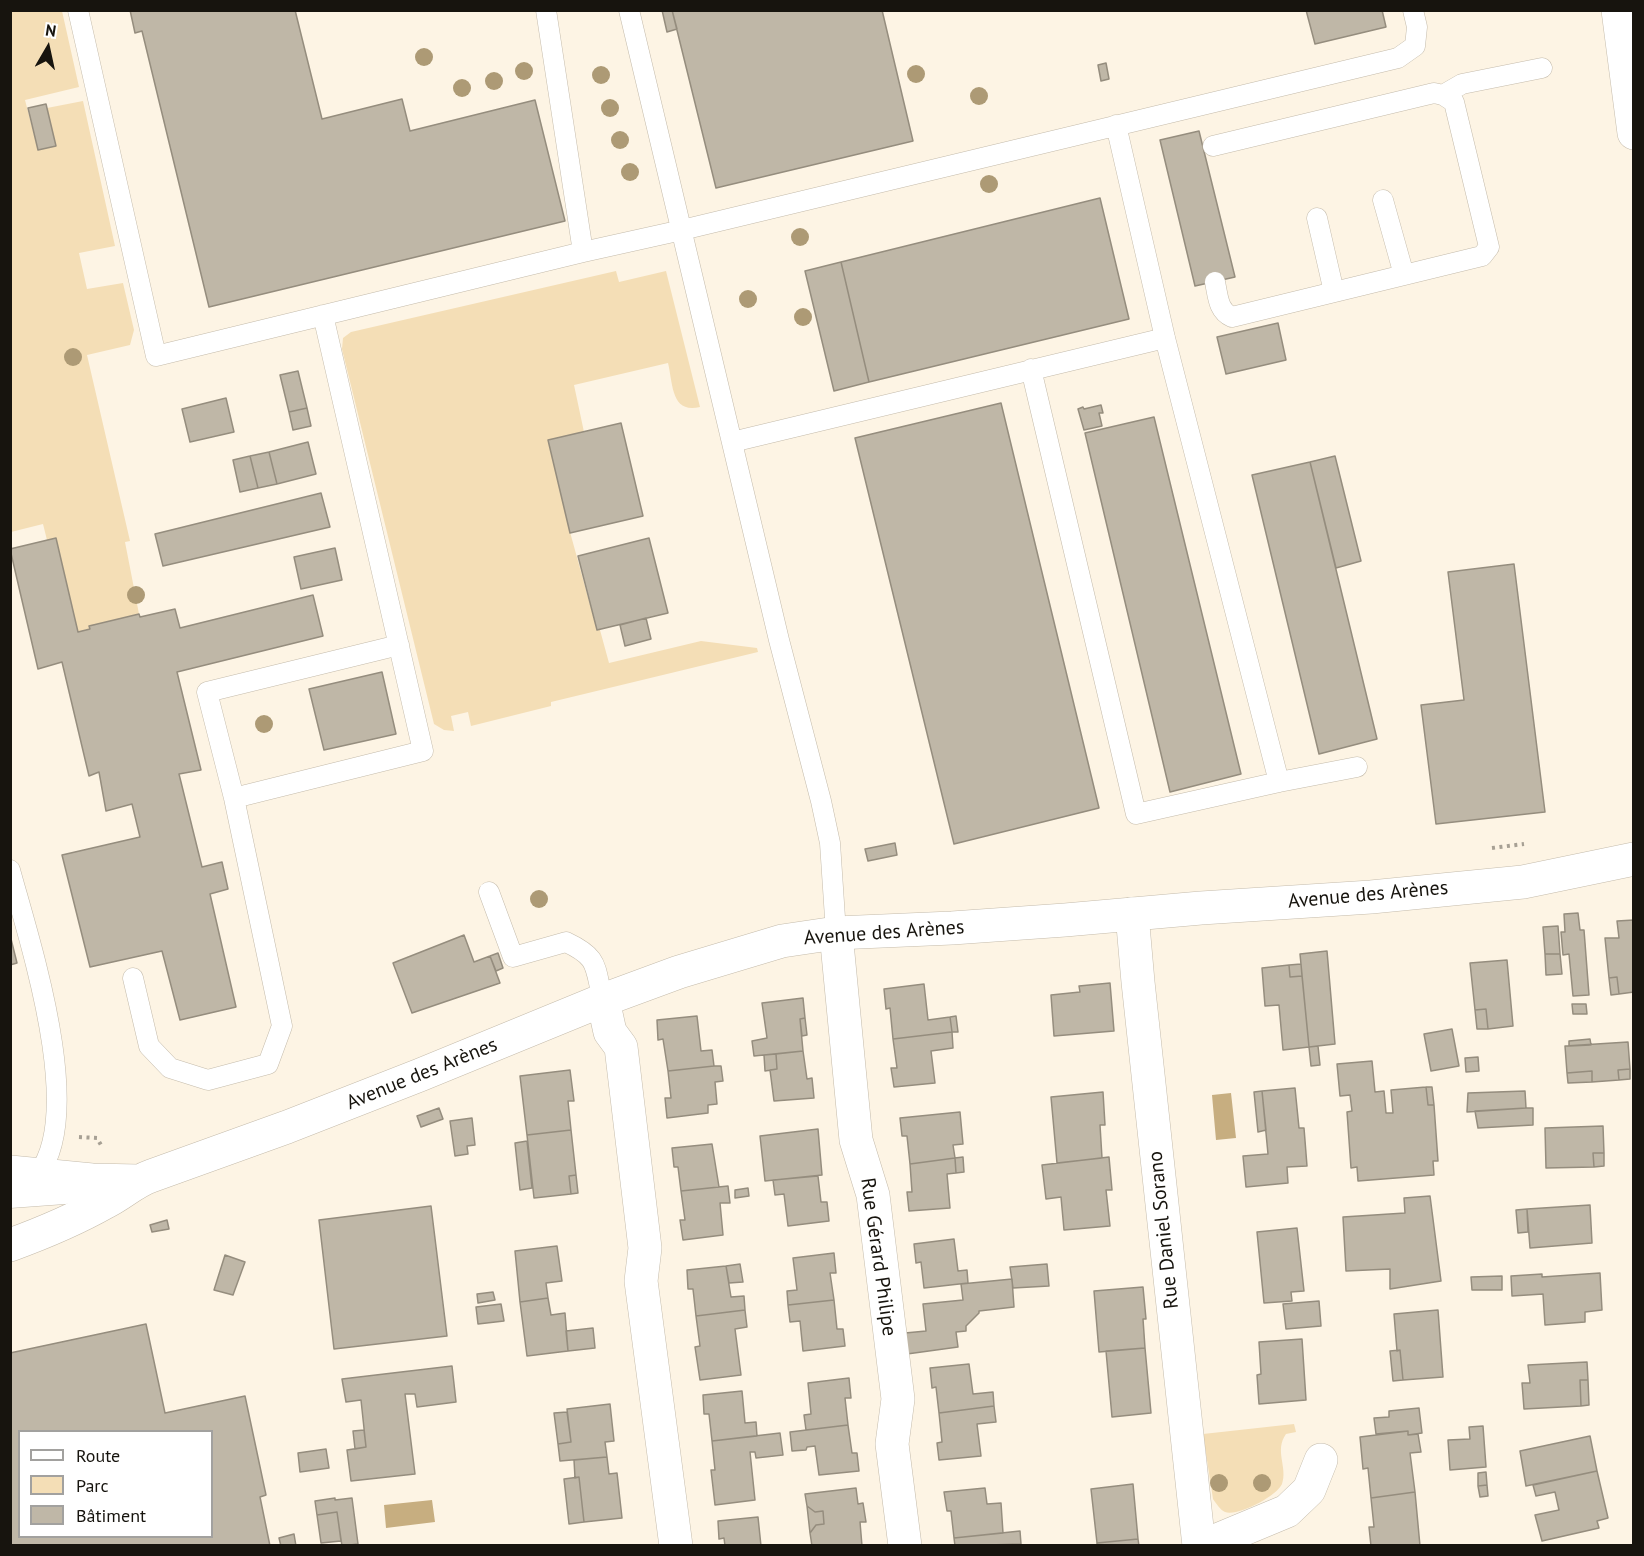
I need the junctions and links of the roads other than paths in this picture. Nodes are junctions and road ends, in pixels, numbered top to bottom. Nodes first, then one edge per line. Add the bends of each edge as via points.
1 (78, 10) edge
2 (546, 10) edge
3 (628, 10) edge
4 (1413, 10) edge
5 (1618, 10) edge
6 (1542, 68) dead end
7 (1443, 95) junction
8 (1116, 125) junction
9 (1634, 133) edge
10 (1213, 146) dead end
11 (1383, 200) dead end
12 (1317, 218) dead end
13 (682, 231) junction
14 (583, 252) junction
15 (1404, 275) junction
16 (1215, 282) dead end
17 (1334, 292) junction
18 (323, 315) junction
19 (1165, 338) junction
20 (1031, 369) junction
21 (732, 441) junction
22 (399, 645) junction
23 (1357, 768) dead end
24 (1279, 782) junction
25 (234, 798) junction
26 (1634, 859) edge
27 (10, 870) edge
28 (489, 891) dead end
29 (1132, 914) junction
30 (836, 933) junction
31 (133, 978) dead end
32 (603, 1000) junction
33 (24, 1173) edge
34 (138, 1181) junction
35 (10, 1198) edge
36 (10, 1245) edge
37 (1321, 1460) dead end
38 (676, 1545) edge
39 (905, 1545) edge
40 (1201, 1545) edge

1 - 18 lane via 156,356
2 - 14 lane
3 - 13 lane
4 - 8 lane via 1417,27 1415,46 1398,58
5 - 9 street
6 - 7 lane via 1462,84
7 - 10 lane via 1434,93
7 - 15 lane via 1454,102 1489,247 1482,256
8 - 13 lane
8 - 19 lane
11 - 15 lane
12 - 17 lane
13 - 14 lane
13 - 21 lane
14 - 18 lane
15 - 17 lane
16 - 17 lane via 1220,305 1232,317
18 - 22 lane
19 - 20 lane
19 - 24 lane
20 - 21 lane
20 - 24 lane via 1136,814
21 - 30 lane via 830,843
22 - 25 lane via 423,751
22 - 25 lane via 207,692
23 - 24 lane
25 - 31 lane via 282,1026 268,1064 208,1080 170,1068 149,1046
26 - 29 street, Avenue des Arènes via 1523,882
27 - 33 lane via 43,997 55,1069 54,1137
28 - 32 lane via 513,957 566,942 593,959
29 - 30 street, Avenue des Arènes
29 - 40 street, Rue Daniel Sorano
30 - 32 street, Avenue des Arènes via 748,950
30 - 39 street, Rue Gérard Philipe via 856,1140 873,1195 897,1399 892,1444
32 - 34 street, Avenue des Arènes via 287,1127
32 - 38 street via 610,1032 621,1047 645,1248 640,1281
33 - 34 street, Avenue des Arènes
33 - 35 lane
34 - 35 lane via 99,1192
34 - 36 street, Avenue des Arènes via 98,1207
37 - 40 street, Rue Daniel Sorano via 1309,1490 1287,1511

